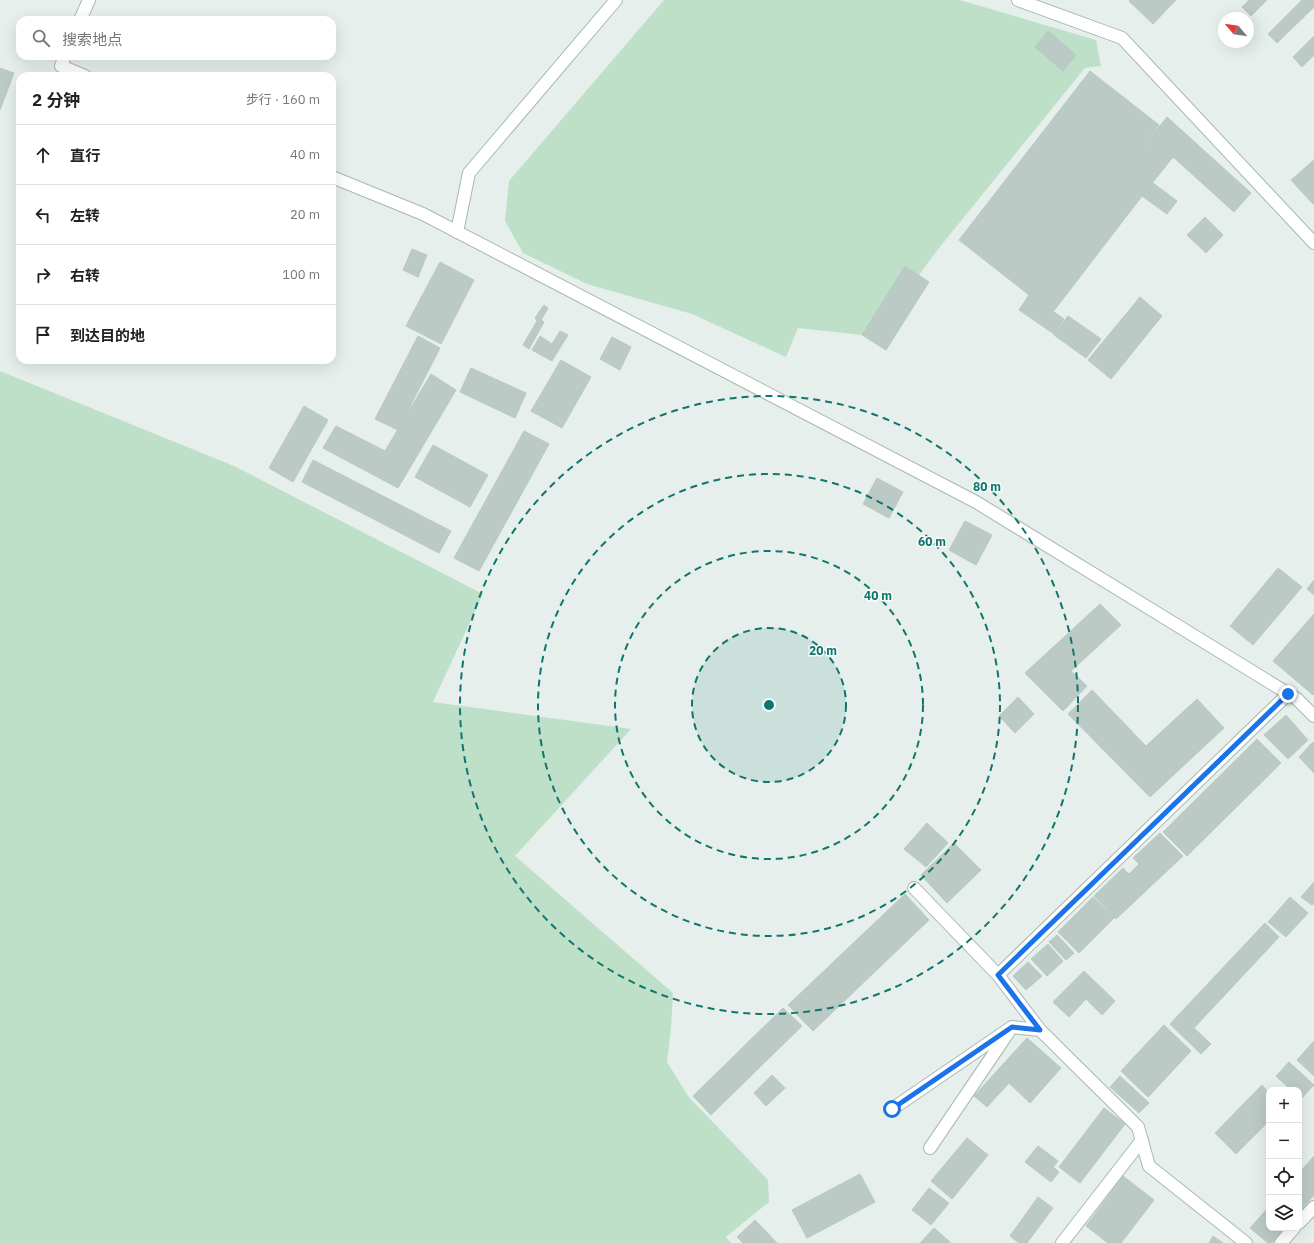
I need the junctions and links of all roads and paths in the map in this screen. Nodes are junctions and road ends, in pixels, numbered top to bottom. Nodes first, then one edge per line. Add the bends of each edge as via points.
1 (89, 0) edge
2 (616, 0) edge
3 (1018, 0) edge
4 (82, 16) edge
5 (63, 60) edge
6 (75, 72) edge
7 (336, 179) edge
8 (457, 232) junction
9 (1314, 243) edge
10 (1288, 694) junction
11 (1314, 716) edge
12 (914, 888) dead end
13 (998, 975) junction
14 (1012, 1027) junction
15 (1040, 1030) junction
16 (892, 1109) dead end
17 (1142, 1140) junction
18 (930, 1148) dead end
19 (1314, 1207) edge
20 (1302, 1220) edge
21 (1291, 1231) edge
22 (1062, 1243) edge
23 (1246, 1243) edge
24 (1281, 1243) edge

1 - 4 street
2 - 8 street via 469,173
3 - 9 street via 1122,38
5 - 6 street via 61,66
7 - 8 street via 423,214
8 - 10 street via 976,502
10 - 11 street
10 - 13 street
12 - 13 street
13 - 15 street
14 - 15 street
14 - 16 street
14 - 18 street
15 - 17 street via 1138,1127
17 - 22 street
17 - 23 street via 1149,1166
19 - 20 street
21 - 24 street

